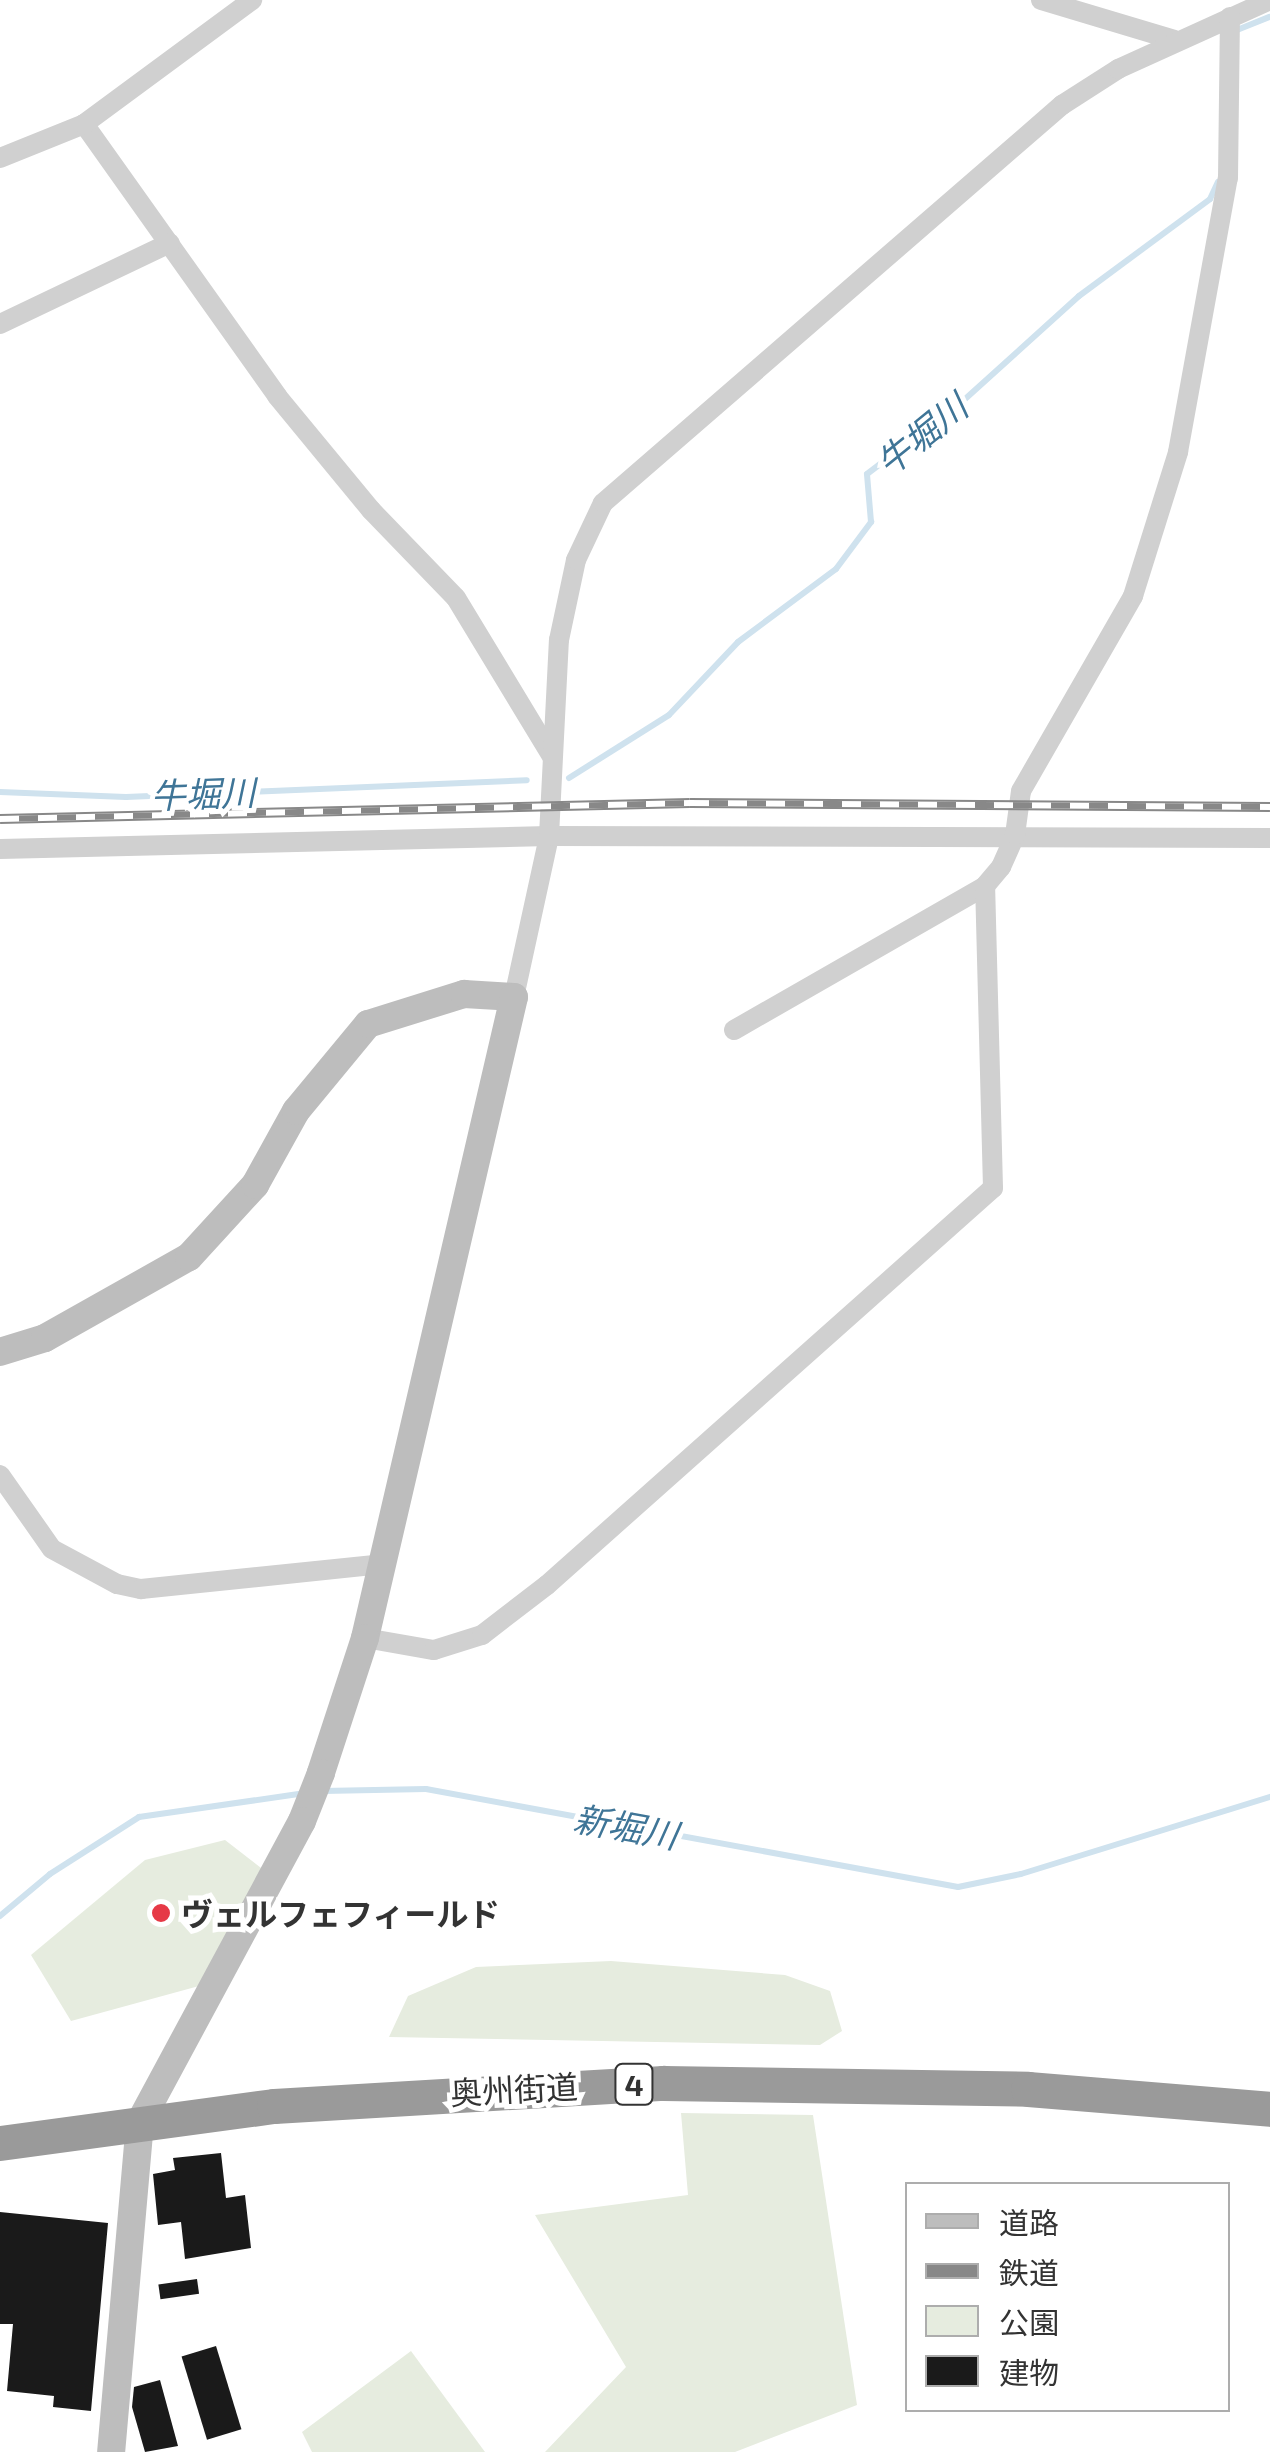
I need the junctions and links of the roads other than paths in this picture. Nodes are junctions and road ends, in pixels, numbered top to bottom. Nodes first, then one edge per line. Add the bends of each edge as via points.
1 (252, 0) edge
2 (1041, 0) edge
3 (1270, 0) edge
4 (1230, 17) junction
5 (1174, 40) junction
6 (84, 124) junction
7 (0, 158) edge
8 (170, 243) junction
9 (0, 324) edge
10 (552, 755) junction
11 (1014, 835) junction
12 (549, 836) junction
13 (1270, 838) edge
14 (0, 849) edge
15 (985, 886) junction
16 (514, 997) junction
17 (734, 1030) dead end
18 (0, 1352) edge
19 (0, 1475) edge
20 (382, 1564) junction
21 (366, 1638) junction
22 (1270, 2109) edge
23 (140, 2122) junction
24 (0, 2143) edge
25 (115, 2446) edge

1 - 6 street
2 - 5 street
3 - 4 street
4 - 5 street
4 - 11 street via 1228,178 1178,452 1133,596 1020,791
5 - 10 street via 1062,105 603,503 576,560 560,640
6 - 7 street
6 - 8 street
8 - 9 street
8 - 10 street via 277,396 370,510 456,598
10 - 12 street
11 - 12 street
11 - 13 street
11 - 15 street
12 - 14 street
12 - 16 street
15 - 17 street
15 - 21 street via 993,1188 620,1522 482,1635 434,1650
16 - 18 street via 464,994 368,1024 296,1111 256,1185 189,1257 81,1320
16 - 20 street
19 - 20 street via 52,1549 116,1584 141,1589
20 - 21 street
21 - 23 street via 306,1808
22 - 23 highway, 奥州街道 / 4 via 1028,2088 780,2081 451,2092
23 - 24 highway, 奥州街道 / 4
23 - 25 street

